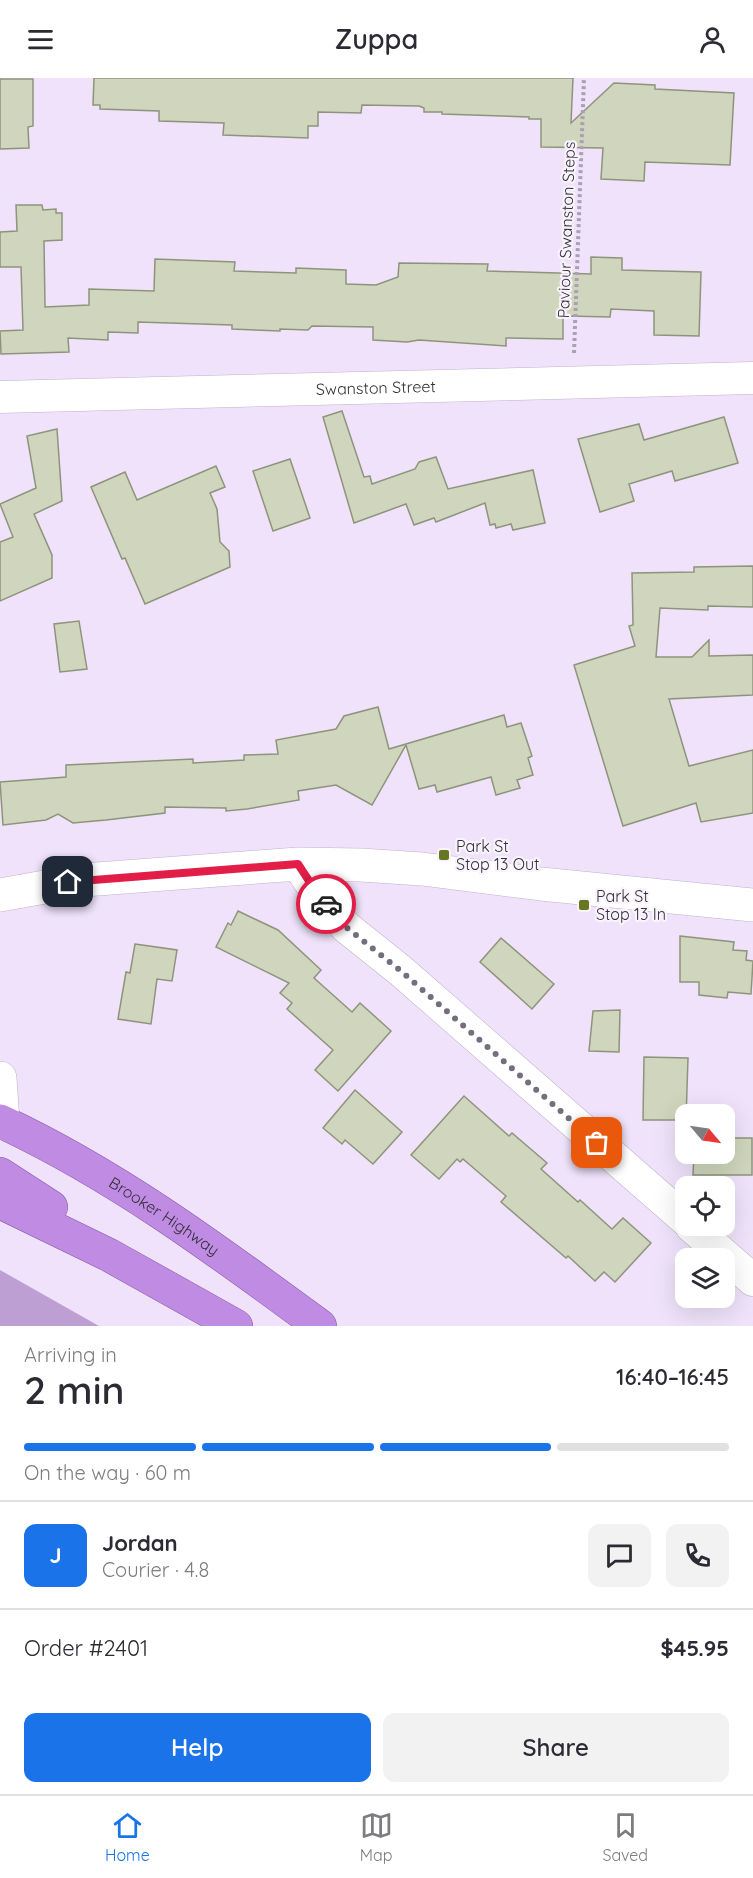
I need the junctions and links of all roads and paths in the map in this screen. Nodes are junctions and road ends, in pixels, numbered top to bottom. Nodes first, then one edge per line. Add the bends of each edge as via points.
1 (584, 78) edge
2 (753, 378) edge
3 (573, 383) junction
4 (0, 398) edge
5 (298, 864) junction
6 (0, 895) edge
7 (753, 905) edge
8 (0, 1078) edge
9 (2, 1122) edge
10 (0, 1174) edge
11 (0, 1202) edge
12 (675, 1210) edge
13 (702, 1236) edge
14 (109, 1255) junction
15 (753, 1280) edge
16 (236, 1326) edge
17 (320, 1326) edge

1 - 3 path, Paviour Swanston Steps
2 - 3 street, Swanston Street
3 - 4 street, Swanston Street
5 - 6 street via 84,880
5 - 7 street via 422,869
5 - 12 street via 346,927
8 - 9 street
9 - 17 highway, Brooker Highway via 108,1178 197,1235
10 - 14 highway via 79,1224
11 - 14 highway
13 - 15 street
14 - 16 highway

